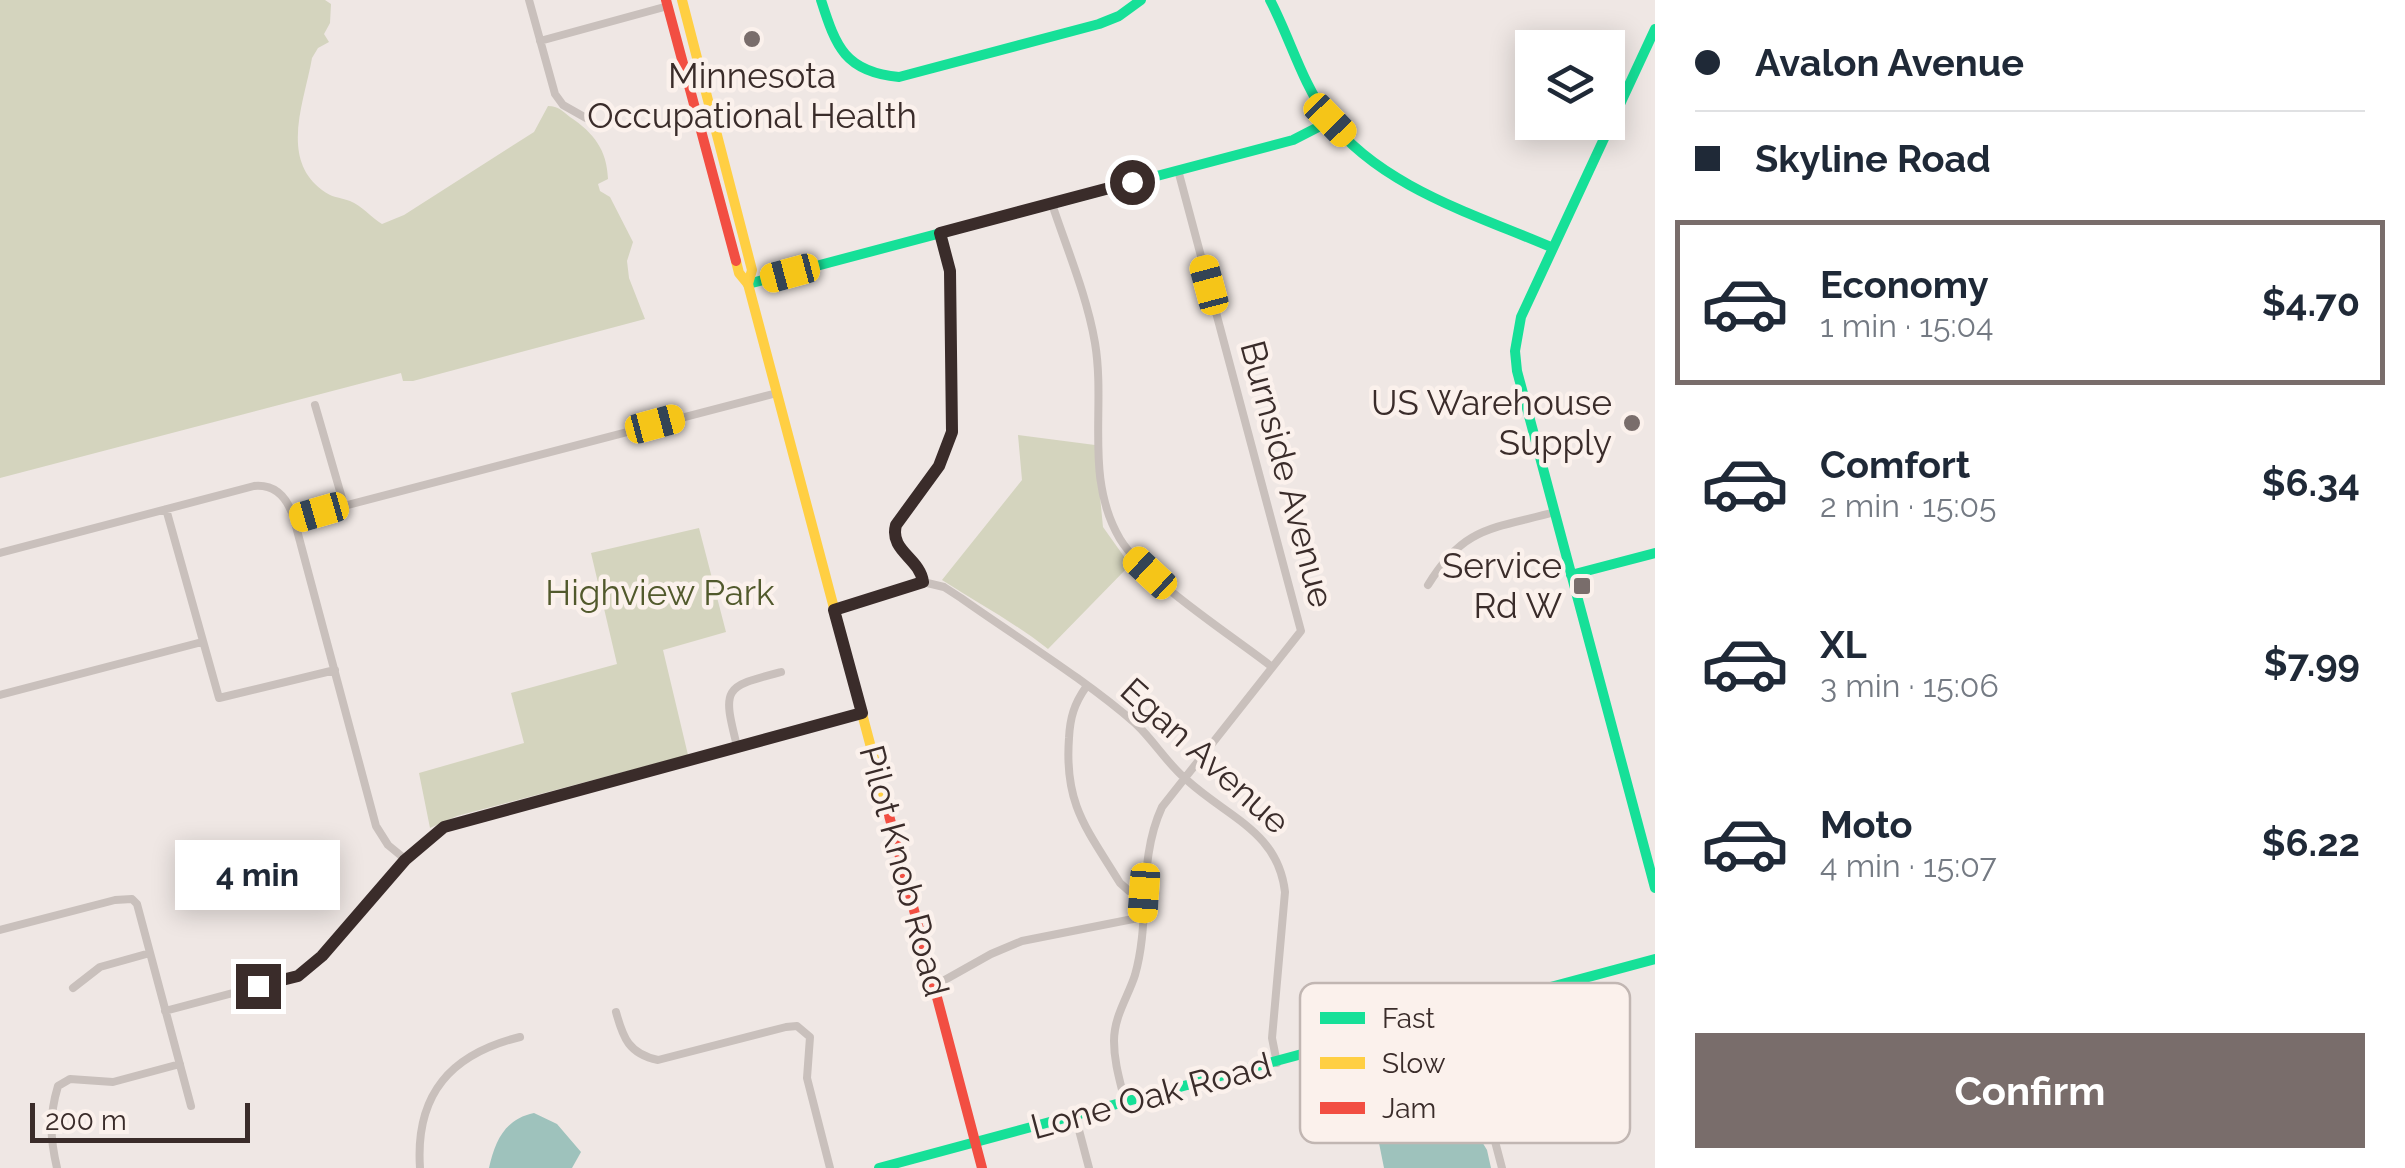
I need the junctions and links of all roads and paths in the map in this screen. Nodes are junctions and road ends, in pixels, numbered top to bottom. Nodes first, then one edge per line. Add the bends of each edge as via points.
1 (530, 0) edge
2 (822, 0) edge
3 (1141, 0) edge
4 (1270, 0) edge
5 (685, 1) edge
6 (667, 3) edge
7 (1655, 29) edge
8 (540, 41) junction
9 (586, 118) dead end
10 (1330, 120) junction
11 (1178, 170) junction
12 (1052, 204) junction
13 (738, 215) junction
14 (725, 220) junction
15 (940, 233) junction
16 (1552, 248) junction
17 (748, 284) junction
18 (777, 394) junction
19 (316, 406) dead end
20 (344, 505) junction
21 (166, 509) junction
22 (1555, 512) junction
23 (294, 519) junction
24 (1655, 552) edge
25 (0, 553) edge
26 (1572, 575) junction
27 (923, 582) junction
28 (1428, 585) dead end
29 (834, 610) junction
30 (202, 642) junction
31 (1272, 667) junction
32 (334, 670) junction
33 (782, 672) dead end
34 (1086, 687) junction
35 (0, 695) edge
36 (862, 713) junction
37 (737, 746) junction
38 (1185, 779) junction
39 (405, 860) junction
40 (1655, 888) edge
41 (1144, 893) junction
42 (1142, 917) junction
43 (0, 930) edge
44 (150, 953) junction
45 (1655, 959) edge
46 (1567, 983) edge
47 (934, 986) junction
48 (72, 988) dead end
49 (166, 1011) junction
50 (616, 1012) dead end
51 (520, 1037) dead end
52 (1300, 1058) edge
53 (180, 1064) junction
54 (1277, 1064) junction
55 (1125, 1102) junction
56 (191, 1106) dead end
57 (1075, 1115) junction
58 (976, 1142) junction
59 (1495, 1143) edge
60 (57, 1168) edge
61 (420, 1168) edge
62 (830, 1168) edge
63 (878, 1168) edge
64 (982, 1168) edge
65 (1089, 1168) edge
66 (1502, 1168) edge

1 - 8 street
2 - 3 street via 841,53 867,72 899,77 1099,24
4 - 10 street via 1305,82
5 - 6 street
5 - 13 street, Pilot Knob Road
6 - 8 street
6 - 14 street, Pilot Knob Road
7 - 16 street
8 - 9 street via 555,94
10 - 11 street via 1292,140
10 - 16 street via 1393,174
11 - 12 street
11 - 31 street, Burnside Avenue via 1301,631
12 - 15 street
12 - 31 street via 1095,343 1098,462 1107,513 1150,573
13 - 14 street
13 - 17 street, Pilot Knob Road via 752,270
14 - 17 street, Pilot Knob Road
15 - 17 street
15 - 27 street via 950,271 952,432 939,466 893,535 922,570
16 - 22 street via 1521,317 1515,351
17 - 18 street, Pilot Knob Road
18 - 20 street
18 - 29 street, Pilot Knob Road
19 - 20 street
20 - 23 street
21 - 23 street via 264,485 284,496
21 - 25 street
21 - 30 street
22 - 26 street
22 - 28 street via 1466,539
23 - 32 street
24 - 26 street
26 - 40 street
27 - 29 street
27 - 34 street, Egan Avenue via 944,587
29 - 36 street, Pilot Knob Road
30 - 32 street via 219,698
30 - 35 street
31 - 38 street, Burnside Avenue
32 - 39 street via 376,826
33 - 37 street via 742,682 730,692
34 - 38 street, Egan Avenue via 1134,722
34 - 41 street via 1070,716 1072,800 1120,883
36 - 37 street
36 - 47 street, Pilot Knob Road
37 - 39 street via 464,820 444,827
38 - 41 street, Burnside Avenue via 1150,832
38 - 54 street, Egan Avenue via 1264,841 1282,870 1272,1038
39 - 49 street via 298,976
41 - 42 street, Burnside Avenue
42 - 47 street via 1022,941
42 - 55 street, Burnside Avenue via 1135,974 1114,1036
43 - 44 street via 132,898
44 - 48 street via 100,967
44 - 49 street
45 - 46 street, Lone Oak Road
47 - 58 street, Pilot Knob Road
49 - 53 street
50 - 62 street via 627,1045 658,1060 786,1026 804,1030 811,1046 807,1078
51 - 61 street via 459,1062 436,1087 418,1143
52 - 54 street, Lone Oak Road
53 - 56 street
53 - 60 street via 112,1082 70,1079 58,1086 50,1136
54 - 55 street, Lone Oak Road
55 - 57 street, Lone Oak Road
57 - 58 street, Lone Oak Road
57 - 65 street
58 - 63 street, Lone Oak Road
58 - 64 street, Pilot Knob Road
59 - 66 street

